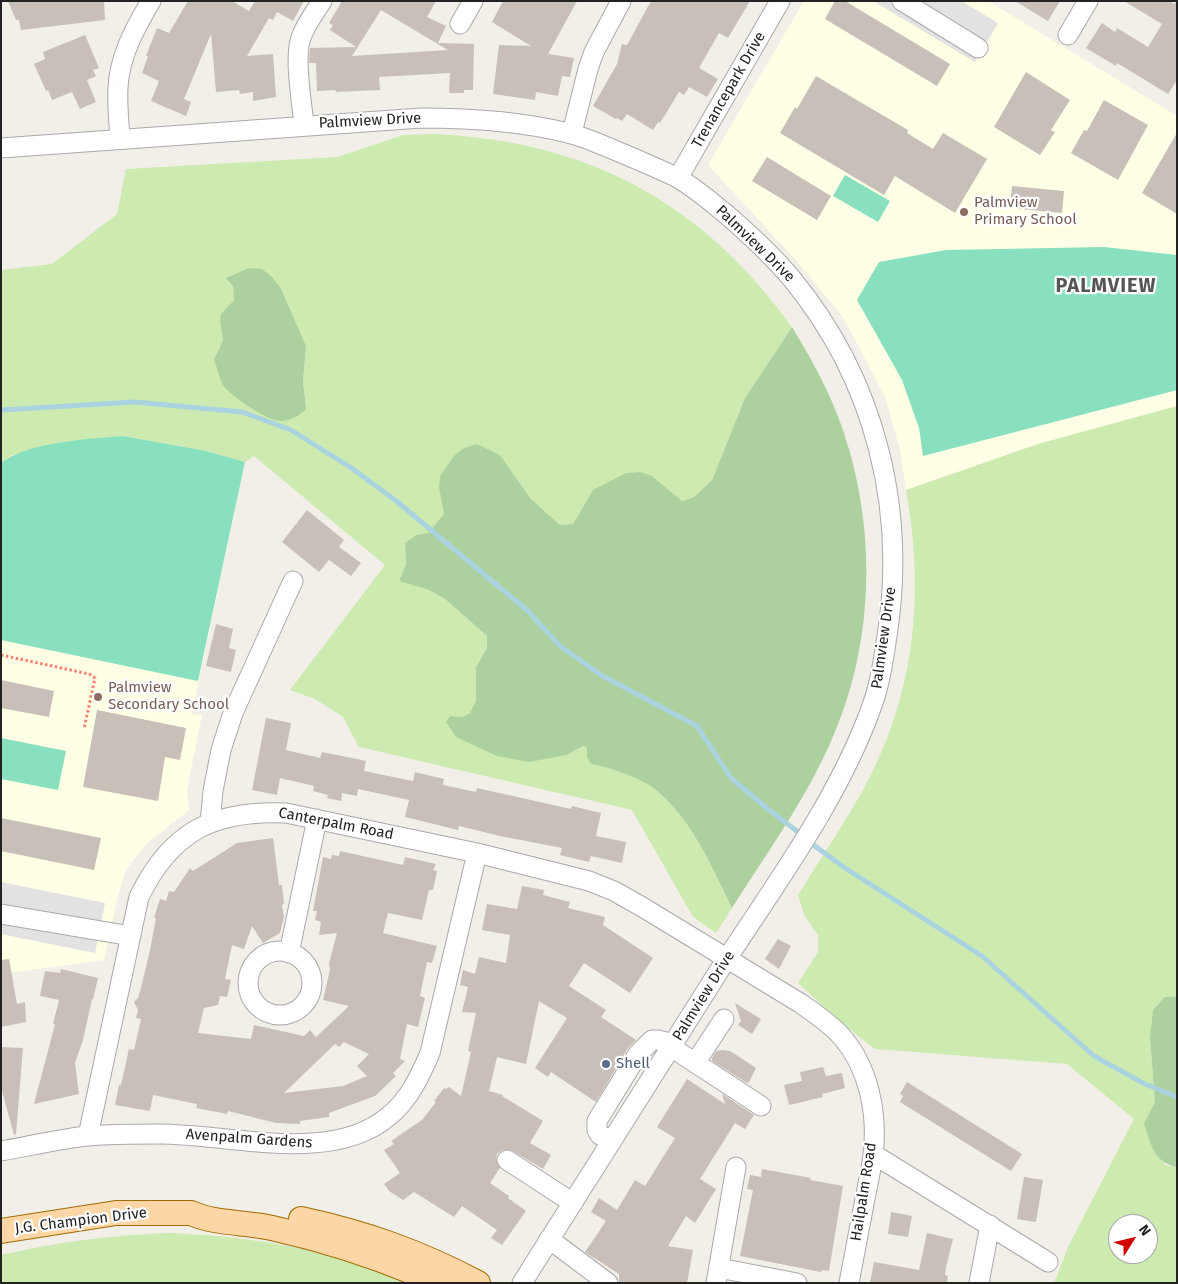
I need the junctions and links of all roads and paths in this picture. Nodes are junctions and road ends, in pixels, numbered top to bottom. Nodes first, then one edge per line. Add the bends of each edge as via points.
1 (151, 1) edge
2 (322, 1) edge
3 (473, 1) edge
4 (621, 1) edge
5 (780, 1) edge
6 (902, 1) edge
7 (1088, 1) edge
8 (460, 24) dead end
9 (1068, 35) dead end
10 (978, 48) dead end
11 (304, 125) junction
12 (572, 133) junction
13 (120, 139) junction
14 (1, 148) edge
15 (678, 178) junction
16 (293, 581) dead end
17 (1, 655) edge
18 (84, 729) dead end
19 (317, 819) junction
20 (210, 822) junction
21 (477, 853) junction
22 (1, 914) edge
23 (131, 936) junction
24 (289, 952) dead end
25 (727, 959) junction
26 (724, 1019) dead end
27 (672, 1046) junction
28 (695, 1063) junction
29 (761, 1106) dead end
30 (88, 1136) junction
31 (1, 1151) edge
32 (873, 1154) junction
33 (507, 1160) dead end
34 (736, 1167) dead end
35 (573, 1203) junction
36 (190, 1213) junction
37 (990, 1225) junction
38 (1, 1231) edge
39 (549, 1239) junction
40 (1048, 1262) dead end
41 (718, 1275) edge
42 (438, 1283) edge
43 (478, 1283) edge
44 (522, 1283) edge
45 (608, 1283) edge
46 (797, 1283) edge
47 (848, 1283) edge
48 (980, 1283) edge

1 - 13 street via 120,68
2 - 11 street via 301,36 298,48
3 - 8 street
4 - 12 street via 594,52
5 - 15 street, Trenancepark Drive
6 - 10 street
7 - 9 street
11 - 12 street, Palmview Drive via 473,118
11 - 13 street, Palmview Drive
12 - 15 street, Palmview Drive
13 - 14 street, Palmview Drive
15 - 25 street, Palmview Drive via 705,196 783,268 836,341 874,430 886,480 893,535 892,602 875,696 849,761 796,853
16 - 20 street via 233,713 221,750
17 - 18 path via 95,678
19 - 20 street, Canterpalm Road via 263,812
19 - 21 street, Canterpalm Road
19 - 24 street
20 - 23 street, Canterpalm Road via 188,834 168,851 150,875 139,897
21 - 25 street, Canterpalm Road via 570,876 614,892
21 - 30 street, Avenpalm Gardens via 430,1053 407,1097 389,1116 349,1138 321,1144 161,1134
22 - 23 street
23 - 30 street, Canterpalm Road
25 - 27 street, Palmview Drive
25 - 32 street, Hailpalm Road via 800,1003 822,1019 852,1049 871,1097
26 - 28 street
27 - 28 street
27 - 35 street via 652,1040 638,1054 597,1121 600,1135 612,1141
28 - 29 street
30 - 31 street, Avenpalm Gardens
32 - 37 street
32 - 47 street, Hailpalm Road
33 - 35 street
34 - 41 street
35 - 39 street
36 - 38 main road, J.G. Champion Drive via 116,1214
36 - 42 main road, J.G. Champion Drive via 202,1218 309,1236 375,1257
36 - 43 main road, J.G. Champion Drive via 199,1209 244,1212 329,1225 424,1256
37 - 40 street
37 - 48 street
39 - 44 street
39 - 45 street
41 - 46 street

